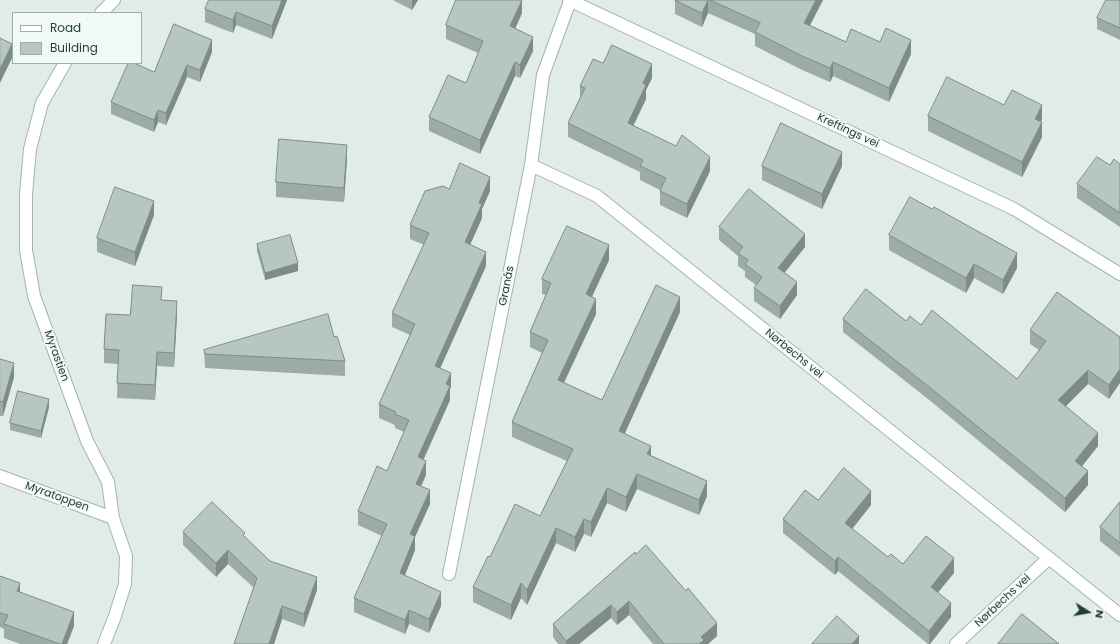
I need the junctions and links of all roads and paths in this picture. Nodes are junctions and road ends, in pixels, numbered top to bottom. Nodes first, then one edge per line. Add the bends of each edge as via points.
1 (114, 0) edge
2 (570, 0) edge
3 (102, 12) edge
4 (64, 64) edge
5 (531, 165) junction
6 (1120, 274) edge
7 (0, 476) edge
8 (113, 518) junction
9 (1049, 558) junction
10 (449, 574) dead end
11 (1120, 615) edge
12 (104, 644) edge
13 (956, 644) edge

1 - 3 street
2 - 5 street, Granås via 543,76
2 - 6 street, Kreftings vei via 1014,209
4 - 8 street, Myrastien via 42,103 30,149 26,194 26,250 34,296 88,442 108,482
5 - 9 street, Nørbechs vei via 597,196
5 - 10 street, Granås
7 - 8 street, Myratoppen
8 - 12 street, Myrastien via 126,556 125,584
9 - 11 street, Nørbechs vei
9 - 13 street, Nørbechs vei

